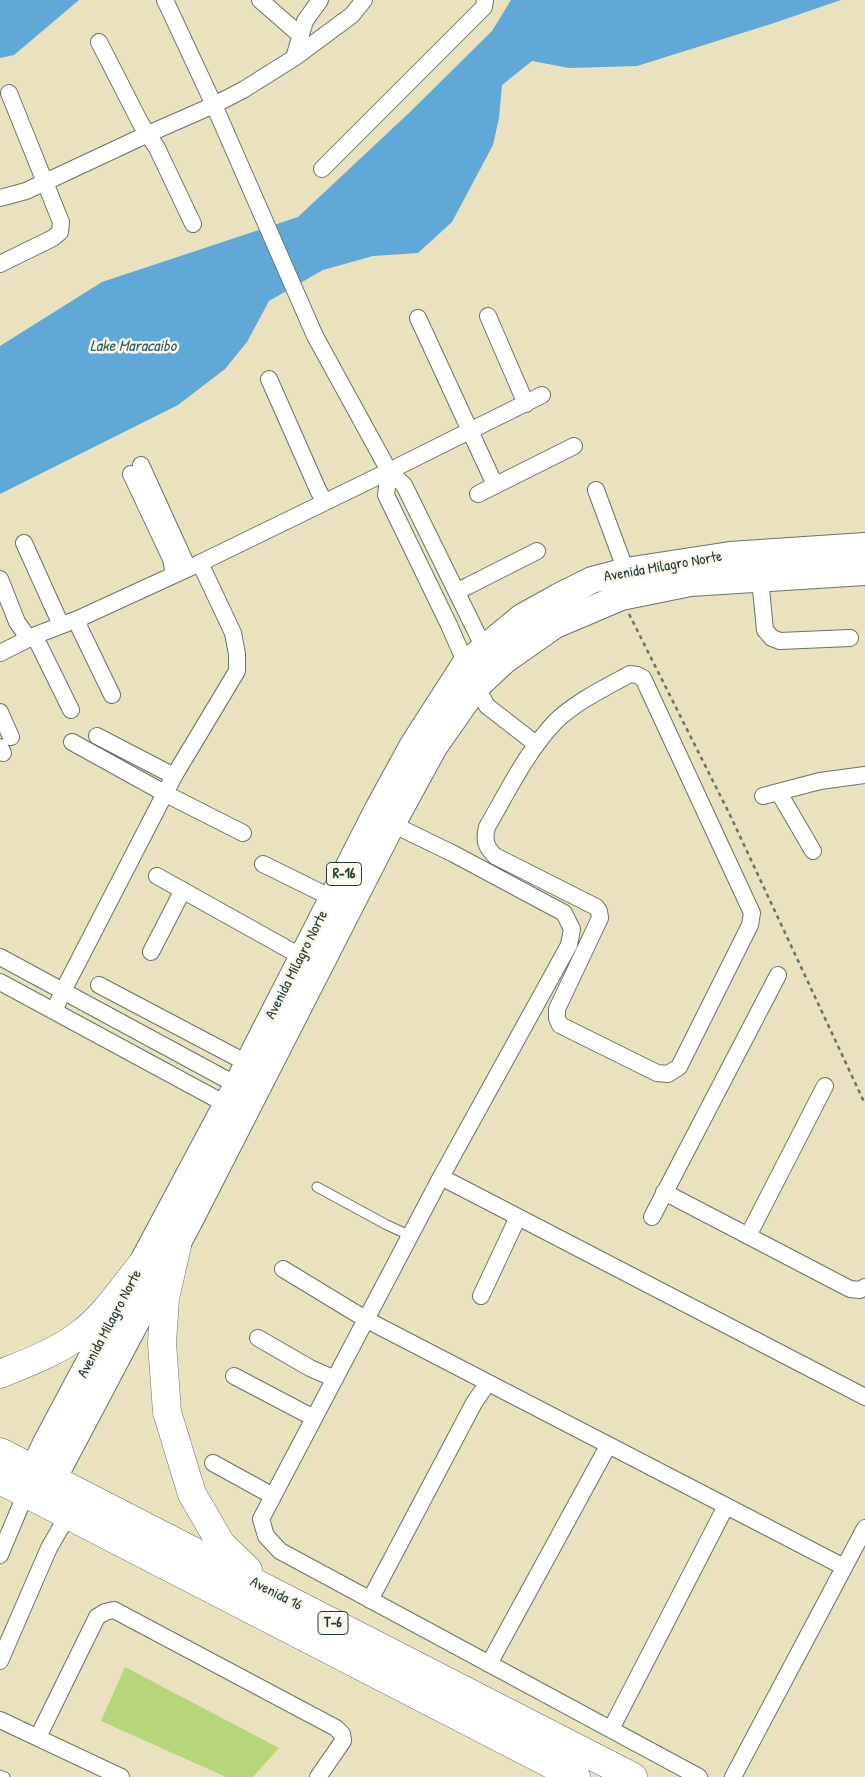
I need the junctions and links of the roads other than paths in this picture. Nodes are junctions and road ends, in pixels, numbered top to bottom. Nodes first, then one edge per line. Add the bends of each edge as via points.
1 (165, 0) edge
2 (260, 0) edge
3 (320, 0) edge
4 (364, 0) edge
5 (485, 0) edge
6 (300, 35) junction
7 (99, 42) dead end
8 (294, 58) junction
9 (14, 92) dead end
10 (214, 105) junction
11 (148, 134) junction
12 (322, 169) dead end
13 (50, 180) junction
14 (0, 198) edge
15 (193, 224) dead end
16 (0, 264) edge
17 (488, 316) dead end
18 (418, 318) dead end
19 (269, 379) dead end
20 (542, 395) dead end
21 (526, 404) junction
22 (470, 430) junction
23 (574, 446) dead end
24 (136, 470) dead end
25 (389, 471) junction
26 (495, 486) junction
27 (596, 490) dead end
28 (478, 494) dead end
29 (325, 502) junction
30 (24, 543) dead end
31 (865, 546) edge
32 (537, 551) dead end
33 (187, 568) junction
34 (626, 571) junction
35 (865, 572) edge
36 (760, 578) junction
37 (0, 579) edge
38 (457, 591) junction
39 (78, 619) junction
40 (61, 626) junction
41 (33, 637) junction
42 (850, 638) dead end
43 (0, 654) edge
44 (480, 668) junction
45 (112, 695) dead end
46 (71, 710) dead end
47 (0, 712) edge
48 (97, 736) dead end
49 (72, 742) dead end
50 (536, 744) junction
51 (5, 746) edge
52 (174, 776) junction
53 (865, 776) edge
54 (166, 794) junction
55 (392, 824) junction
56 (243, 833) dead end
57 (813, 851) dead end
58 (263, 864) dead end
59 (157, 876) dead end
60 (183, 890) junction
61 (332, 898) junction
62 (151, 952) dead end
63 (0, 957) edge
64 (302, 957) junction
65 (778, 975) dead end
66 (0, 982) edge
67 (99, 985) dead end
68 (63, 991) junction
69 (54, 1011) junction
70 (203, 1040) junction
71 (193, 1062) junction
72 (825, 1086) dead end
73 (241, 1092) junction
74 (441, 1177) junction
75 (317, 1187) dead end
76 (664, 1192) junction
77 (518, 1217) junction
78 (652, 1217) dead end
79 (412, 1236) junction
80 (748, 1236) junction
81 (177, 1246) junction
82 (143, 1262) junction
83 (283, 1269) dead end
84 (865, 1287) edge
85 (481, 1296) dead end
86 (367, 1320) junction
87 (258, 1338) dead end
88 (0, 1374) edge
89 (234, 1376) dead end
90 (335, 1379) junction
91 (487, 1384) junction
92 (865, 1397) edge
93 (314, 1418) junction
94 (608, 1446) junction
95 (0, 1452) edge
96 (213, 1463) dead end
97 (0, 1480) edge
98 (39, 1486) junction
99 (273, 1496) junction
100 (74, 1504) junction
101 (726, 1506) junction
102 (865, 1528) edge
103 (0, 1555) edge
104 (844, 1567) junction
105 (267, 1589) junction
106 (370, 1600) junction
107 (0, 1661) edge
108 (489, 1664) junction
109 (0, 1720) edge
110 (611, 1729) junction
111 (38, 1737) junction
112 (0, 1775) edge
113 (5, 1777) edge
114 (120, 1777) edge
115 (318, 1777) edge
116 (576, 1777) edge
117 (633, 1777) edge
118 (699, 1777) edge
119 (733, 1777) edge

1 - 10 street
2 - 6 street
3 - 6 street via 305,21
4 - 8 street via 352,16
5 - 12 street via 484,8
6 - 8 street
7 - 11 street
8 - 10 street
9 - 13 street via 39,170
10 - 11 street
10 - 25 street via 315,336
11 - 13 street
11 - 15 street
13 - 14 street
13 - 16 street via 53,204 61,222 60,232
17 - 21 street
18 - 22 street
19 - 29 street
20 - 21 street
21 - 22 street
22 - 25 street
22 - 26 street
23 - 26 street
24 - 33 street
25 - 29 street
25 - 38 street via 404,485
25 - 44 street via 386,495 449,625
26 - 28 street
27 - 34 street
29 - 33 street
30 - 40 street
31 - 34 main road, Avenida Milagro Norte / R-16 via 730,555
32 - 38 street
33 - 39 street
33 - 52 street via 233,632 237,671
34 - 44 main road, Avenida Milagro Norte / R-16 via 592,580 522,617
35 - 36 main road, Avenida Milagro Norte / R-16
36 - 42 street via 765,630 772,638 780,641
36 - 44 main road, Avenida Milagro Norte / R-16 via 690,583 621,597 555,625 505,660
37 - 41 street via 17,622
38 - 44 street
39 - 40 street
39 - 45 street
40 - 41 street
41 - 43 street
41 - 46 street
44 - 50 street via 487,706
44 - 55 main road, Avenida Milagro Norte / R-16
44 - 61 main road, Avenida Milagro Norte / R-16 via 413,745
47 - 51 street
48 - 52 street
49 - 54 street
50 - 50 street via 487,827 484,839 487,848 495,856 599,911 600,918 557,1009 560,1025 657,1073 668,1074 679,1067 750,925 752,914 643,678 630,674 577,704
52 - 54 street
53 - 57 street via 820,781 771,795
54 - 56 street
54 - 68 street
55 - 73 main road, Avenida Milagro Norte / R-16
55 - 74 street via 564,913 572,930 568,945
58 - 61 street
59 - 60 street
60 - 62 street
60 - 64 street
61 - 64 main road, Avenida Milagro Norte / R-16
63 - 68 street
64 - 73 main road, Avenida Milagro Norte / R-16
65 - 76 street
66 - 69 street
67 - 70 street
68 - 69 street
68 - 71 street
69 - 73 street
70 - 71 street
70 - 73 street
71 - 73 street
72 - 80 street
73 - 81 main road, Avenida Milagro Norte / R-16
73 - 82 main road, Avenida Milagro Norte / R-16
74 - 77 street
74 - 79 street
75 - 79 lane
76 - 78 street
76 - 80 street
77 - 85 street
77 - 92 street
79 - 86 street
80 - 84 street via 850,1289
81 - 98 main road, Avenida Milagro Norte / R-16
81 - 105 highway via 165,1298 162,1343 167,1412 192,1494 221,1544
82 - 88 highway via 108,1307 80,1335 42,1357
82 - 98 main road, Avenida Milagro Norte / R-16 via 46,1443
83 - 86 street
86 - 90 street
86 - 91 street
87 - 90 street
89 - 93 street
90 - 93 street
91 - 94 street
91 - 106 street
93 - 99 street
94 - 101 street
94 - 108 street
95 - 98 highway, Avenida 16 / T-6
96 - 99 street
97 - 98 highway, Avenida 16 / T-6
98 - 100 highway, Avenida 16 / T-6
98 - 103 street
99 - 106 street via 261,1519 266,1536 280,1551
100 - 105 highway, Avenida 16 / T-6
100 - 107 street via 49,1548
100 - 116 highway, Avenida 16 / T-6
101 - 104 street
101 - 110 street
102 - 104 street
104 - 119 street
105 - 117 highway, Avenida 16 / T-6
106 - 108 street
108 - 110 street
109 - 111 street
110 - 118 street
111 - 114 street
111 - 115 street via 97,1616 114,1610 336,1728 343,1741
112 - 113 lane

